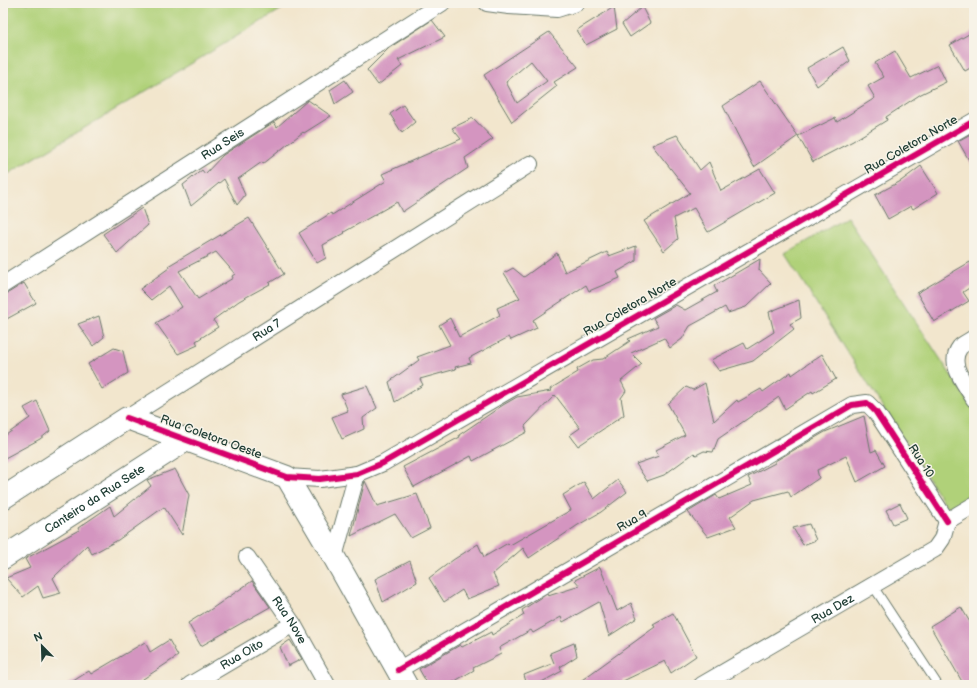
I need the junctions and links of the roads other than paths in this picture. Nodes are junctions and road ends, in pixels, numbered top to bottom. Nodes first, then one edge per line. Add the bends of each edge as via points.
1 (442, 3) edge
2 (487, 3) edge
3 (576, 3) edge
4 (974, 121) edge
5 (530, 164) dead end
6 (3, 285) edge
7 (968, 342) edge
8 (974, 399) edge
9 (876, 412) joint
10 (127, 418) junction
11 (186, 440) junction
12 (357, 474) junction
13 (287, 477) junction
14 (3, 498) edge
15 (974, 505) edge
16 (947, 521) junction
17 (247, 557) dead end
18 (334, 557) junction
19 (3, 558) edge
20 (873, 586) junction
21 (293, 624) junction
22 (402, 677) edge
23 (190, 685) edge
24 (327, 685) edge
25 (702, 685) edge
26 (938, 685) edge

1 - 6 street, Rua Seis
2 - 3 street via 557,9
4 - 12 street, Rua Coletora Norte via 383,464
5 - 10 street, Rua 7
7 - 8 street via 955,356 956,368
9 - 16 street, Rua 10
9 - 22 street, Rua 9 via 867,403 852,405
10 - 11 street, Rua Coletora Oeste
10 - 14 street, Rua 7
11 - 13 street, Rua Coletora Oeste
11 - 19 street, Canteiro da Rua Sete
12 - 13 street, Rua Coletora Norte via 320,479
12 - 18 street
13 - 18 street
15 - 16 street
16 - 20 street, Rua Dez via 942,539 935,549
17 - 21 street, Rua Nove
18 - 22 street
20 - 25 street, Rua Dez
20 - 26 lane
21 - 23 street, Rua Oito
21 - 24 street, Rua Nove

